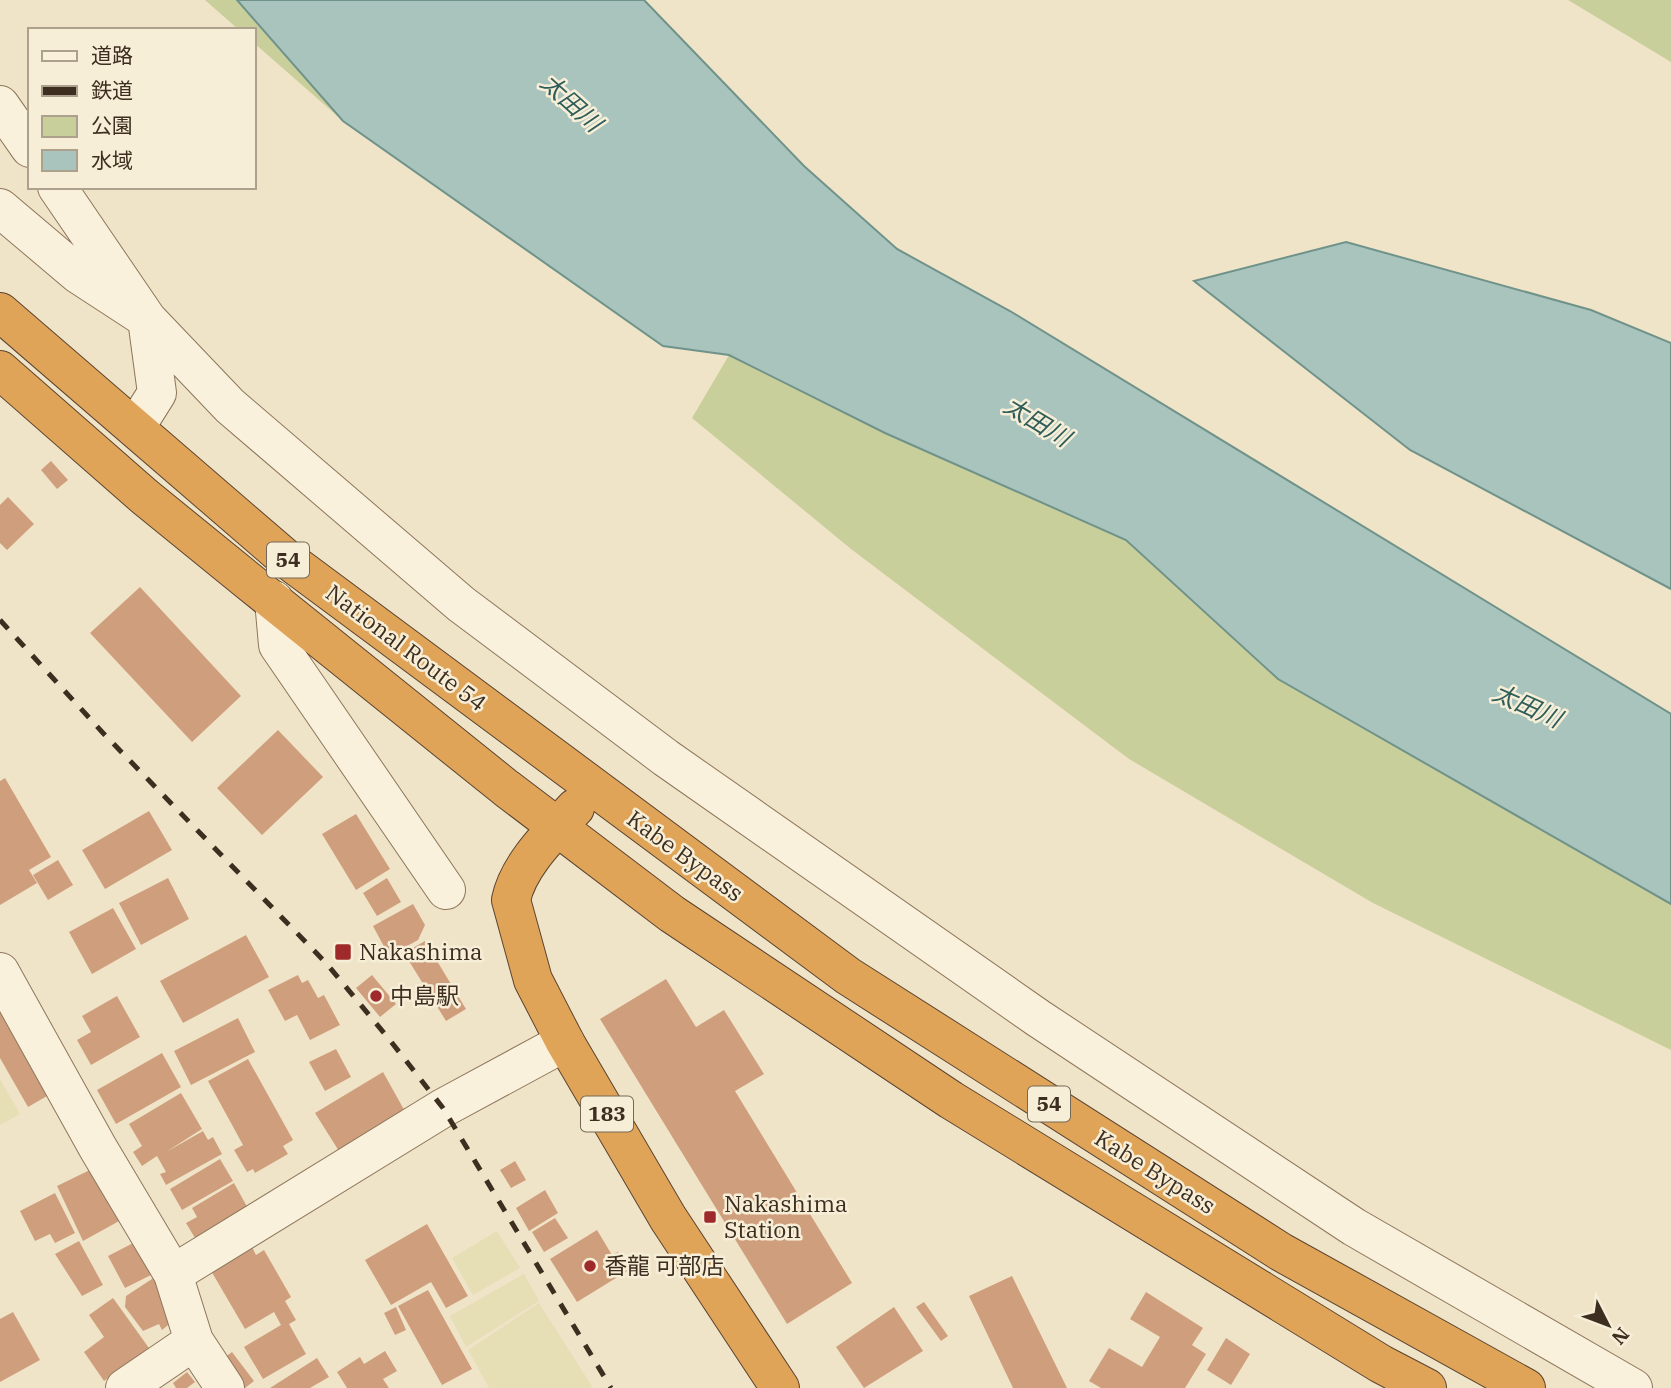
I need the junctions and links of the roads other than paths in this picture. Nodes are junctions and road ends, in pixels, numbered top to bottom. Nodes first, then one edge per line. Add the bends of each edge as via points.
1 (0, 105) edge
2 (28, 145) edge
3 (58, 189) edge
4 (0, 208) edge
5 (0, 312) edge
6 (147, 319) junction
7 (0, 370) edge
8 (135, 428) junction
9 (274, 600) junction
10 (593, 788) junction
11 (557, 827) junction
12 (446, 890) dead end
13 (0, 972) edge
14 (565, 1042) junction
15 (173, 1274) junction
16 (194, 1341) junction
17 (125, 1388) edge
18 (225, 1388) edge
19 (780, 1388) edge
20 (1427, 1388) edge
21 (1526, 1388) edge
22 (1633, 1388) edge

1 - 2 street
3 - 6 street
4 - 6 street via 78,274
5 - 8 highway, National Route 54 / 54
6 - 8 street via 157,393
6 - 22 street via 230,406 461,604 666,758 1038,1018 1354,1227
7 - 9 highway, National Route 54 / 54 via 145,497
8 - 10 highway, National Route 54 / 54 via 284,557
9 - 11 highway, National Route 54 / 54
9 - 12 street via 278,645
10 - 11 highway, 183
10 - 21 highway, Kabe Bypass / 54 via 848,976 1281,1252
11 - 14 highway, 183 via 529,862 511,900 533,981
11 - 20 highway, Kabe Bypass / 54 via 672,914 951,1100
13 - 15 street
14 - 15 street via 443,1108
14 - 19 highway, 183 via 668,1218
15 - 16 street
16 - 17 street
16 - 18 street

